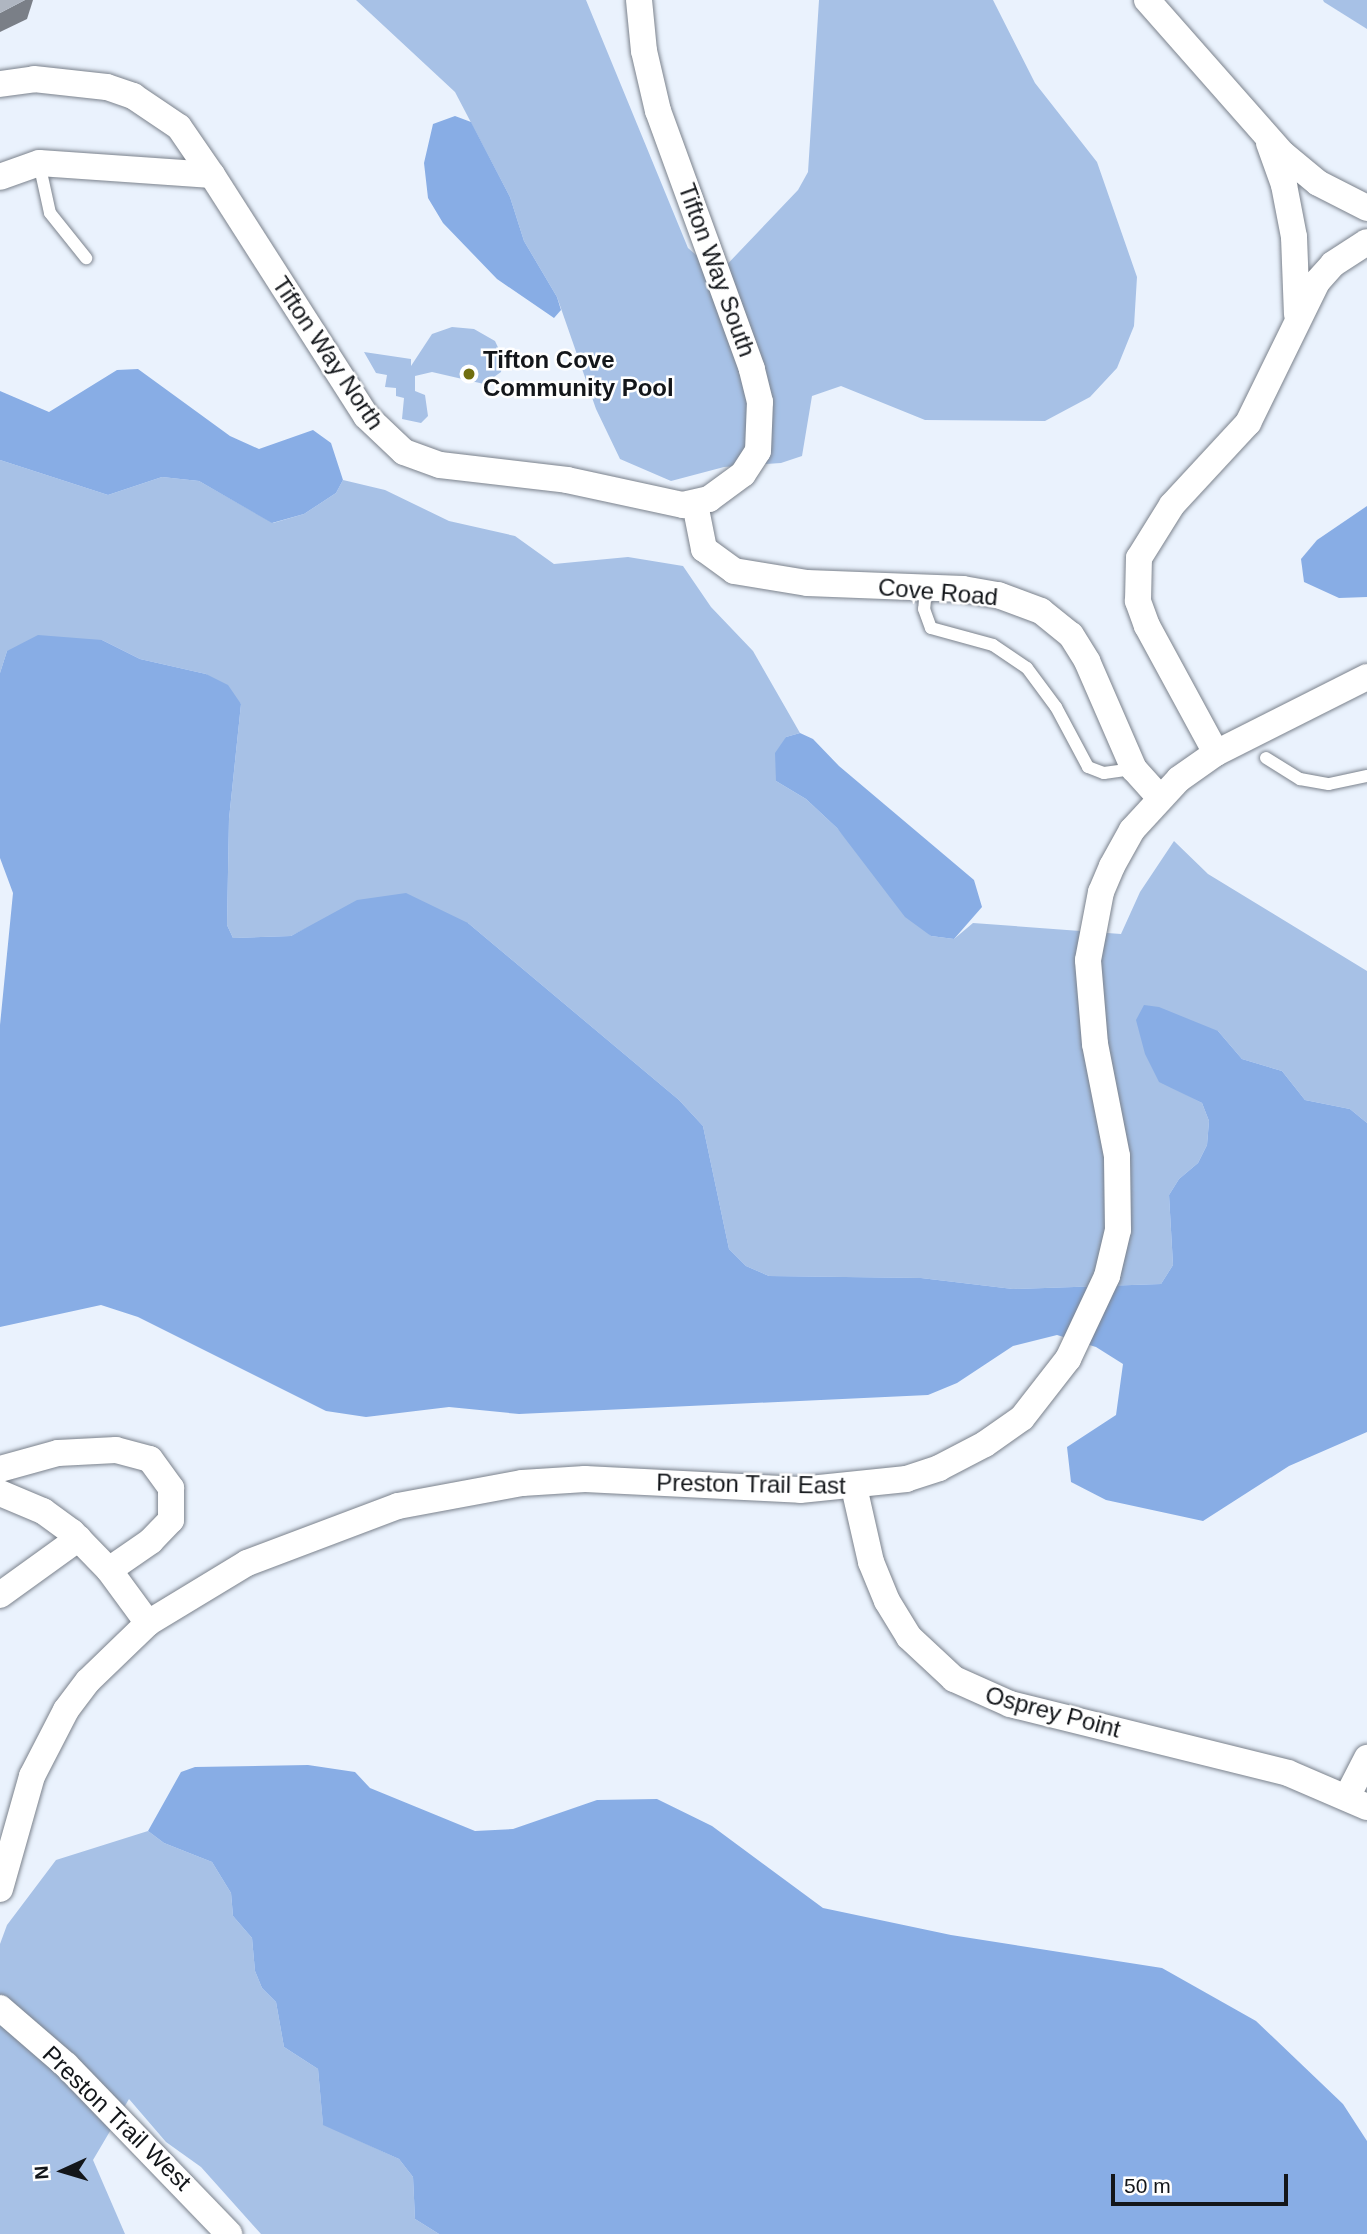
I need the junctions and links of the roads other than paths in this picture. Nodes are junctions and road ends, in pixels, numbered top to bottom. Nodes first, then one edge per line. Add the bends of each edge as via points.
1 (1147, 0) edge
2 (633, 4) edge
3 (0, 84) edge
4 (1267, 138) junction
5 (39, 163) junction
6 (212, 175) junction
7 (0, 177) edge
8 (1367, 208) edge
9 (1367, 242) edge
10 (86, 258) dead end
11 (1297, 315) junction
12 (695, 504) junction
13 (926, 588) junction
14 (1367, 677) edge
15 (1216, 753) junction
16 (1266, 758) dead end
17 (1134, 769) junction
18 (1367, 776) edge
19 (1159, 797) junction
20 (0, 1469) edge
21 (855, 1487) junction
22 (0, 1493) edge
23 (79, 1538) junction
24 (109, 1570) junction
25 (0, 1595) edge
26 (148, 1623) junction
27 (1367, 1758) edge
28 (1357, 1802) edge
29 (0, 1889) edge
30 (0, 2008) edge
31 (229, 2234) edge

1 - 4 street
2 - 12 street, Tifton Way South via 658,111 760,402 761,439 751,462 720,494
3 - 6 street, Tifton Way North via 34,79 107,87 133,96 179,127
4 - 8 street via 1318,183
4 - 11 street via 1284,185 1294,237
5 - 6 street
5 - 7 street
5 - 10 lane via 50,214
6 - 12 street, Tifton Way North via 359,405 390,442 440,465 567,480
9 - 11 street via 1332,264
11 - 15 street via 1271,384 1248,423 1172,505 1146,542 1136,575 1147,626
12 - 13 street, Cove Road via 704,549 734,571 807,583
13 - 17 street, Cove Road via 999,595 1023,602 1058,622 1087,661
13 - 17 lane via 924,609 931,628 993,645 1027,668 1056,707 1088,768 1104,774
14 - 15 street, Preston Trail East
15 - 19 street, Preston Trail East
16 - 18 lane via 1300,779 1319,782
17 - 19 street, Cove Road
19 - 21 street, Preston Trail East via 1112,866 1101,892 1088,960 1092,1023 1117,1156 1118,1230 1107,1276 1048,1389 1022,1418 939,1468
20 - 24 street via 58,1452 116,1450 150,1459 171,1489 172,1520
21 - 26 street, Preston Trail East via 800,1490 585,1479 460,1492 386,1510 247,1563
21 - 28 street, Osprey Point via 871,1562 887,1601 909,1637 954,1679 1010,1704 1215,1752
22 - 23 street via 43,1511
23 - 24 street
23 - 25 street
24 - 26 street
26 - 29 street, Preston Trail East via 88,1681 47,1742 32,1776
27 - 28 street
30 - 31 street, Preston Trail West via 66,2065

